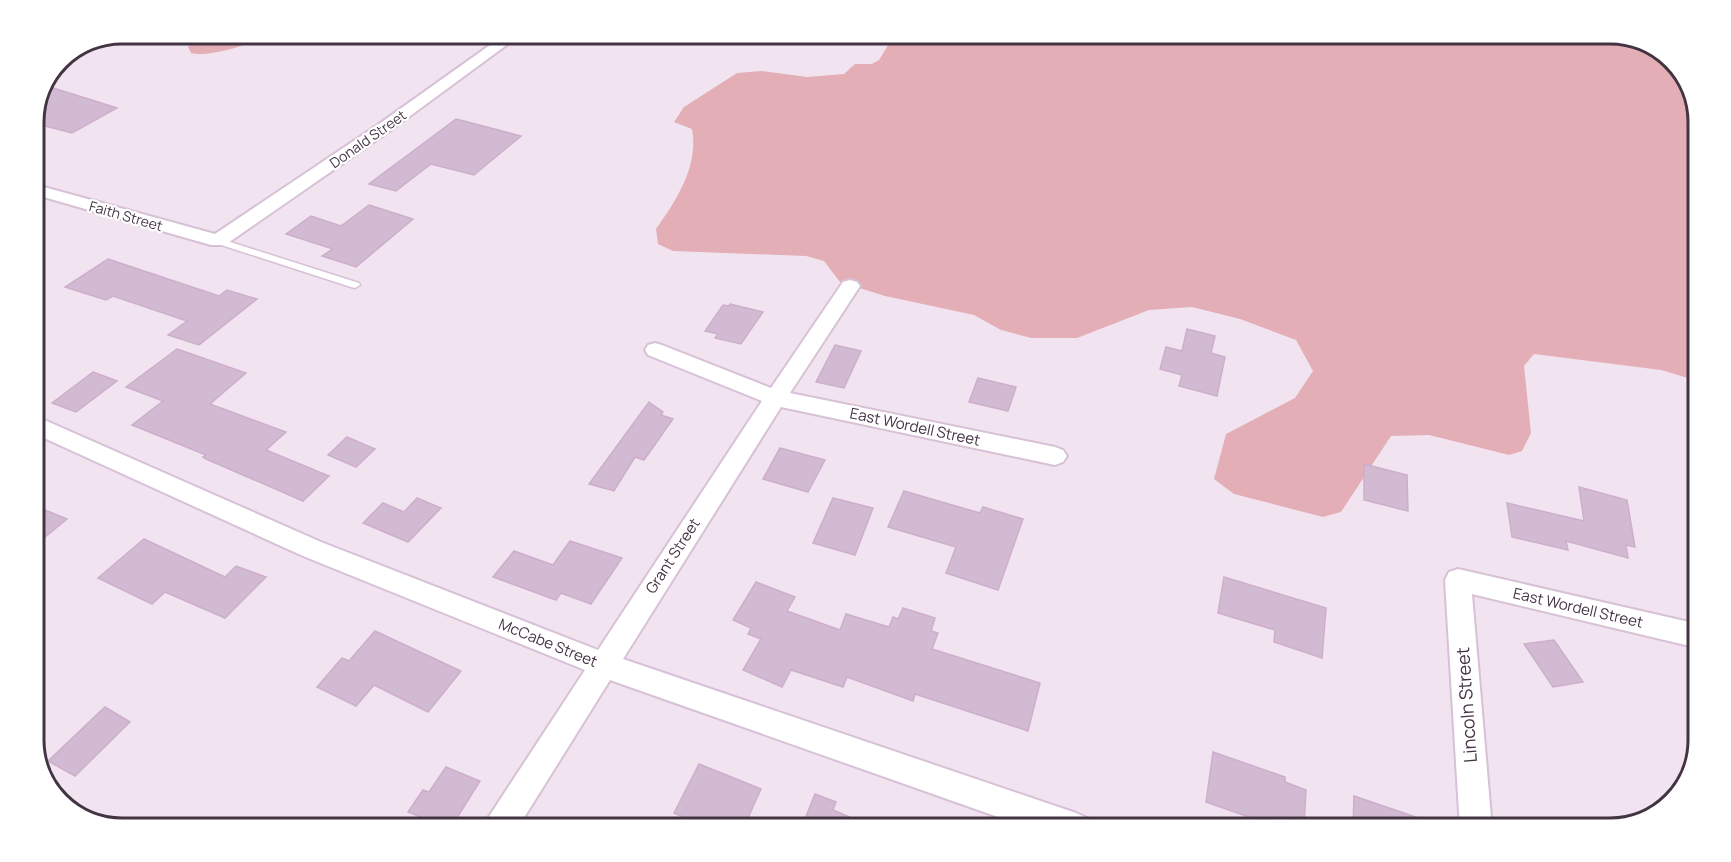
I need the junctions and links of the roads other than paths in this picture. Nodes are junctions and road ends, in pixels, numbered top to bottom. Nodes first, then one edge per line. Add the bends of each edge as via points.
1 (502, 43) edge
2 (44, 192) edge
3 (218, 241) junction
4 (355, 285) dead end
5 (850, 286) dead end
6 (655, 350) dead end
7 (775, 398) junction
8 (44, 428) edge
9 (1055, 456) dead end
10 (1458, 580) joint
11 (1688, 634) edge
12 (603, 665) junction
13 (505, 818) edge
14 (1044, 818) edge
15 (1475, 818) edge

1 - 3 street, Donald Street via 386,128
2 - 3 street, Faith Street
3 - 4 lane
5 - 7 street, Grant Street
6 - 7 street, East Wordell Street
7 - 9 street, East Wordell Street
7 - 12 street, Grant Street
8 - 12 street, McCabe Street via 312,549
10 - 11 street, East Wordell Street
10 - 15 street, Lincoln Street
12 - 13 street, Grant Street
12 - 14 street, McCabe Street

